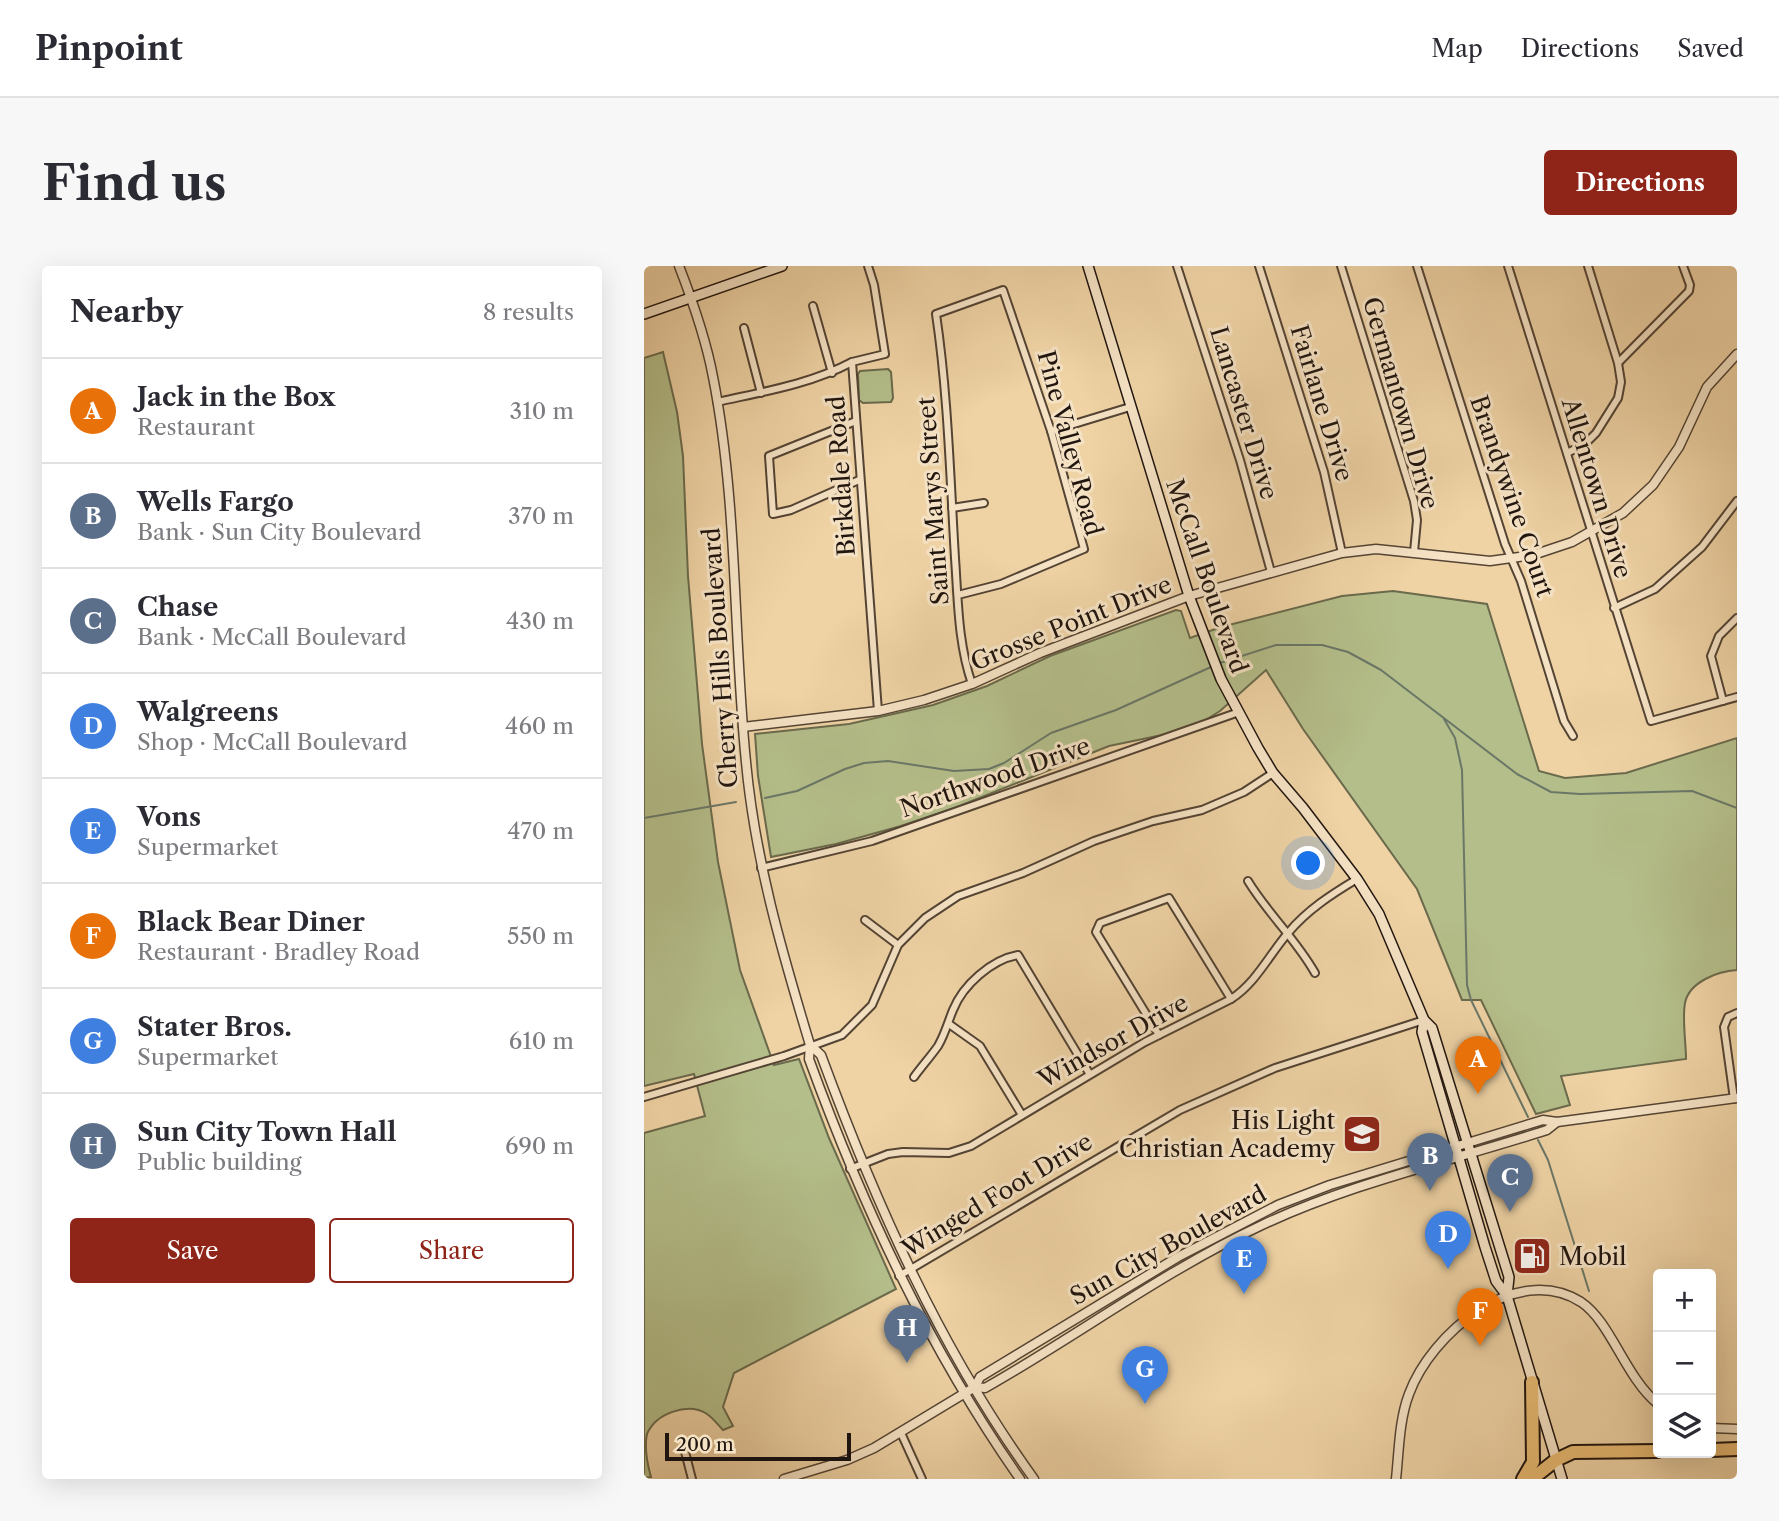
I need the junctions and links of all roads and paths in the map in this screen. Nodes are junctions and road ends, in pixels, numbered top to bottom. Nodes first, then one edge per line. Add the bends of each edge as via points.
1 (679, 266) edge
2 (782, 266) edge
3 (868, 266) edge
4 (1088, 266) edge
5 (1177, 266) edge
6 (1259, 266) edge
7 (1341, 266) edge
8 (1417, 266) edge
9 (1508, 266) edge
10 (1588, 266) edge
11 (1683, 266) edge
12 (690, 298) junction
13 (813, 306) dead end
14 (644, 314) edge
15 (936, 314) joint
16 (744, 328) dead end
17 (1737, 354) edge
18 (852, 362) junction
19 (1618, 363) junction
20 (832, 373) junction
21 (761, 393) junction
22 (717, 401) junction
23 (1130, 407) junction
24 (856, 421) junction
25 (1051, 431) junction
26 (1567, 453) junction
27 (859, 480) junction
28 (1737, 501) edge
29 (984, 503) dead end
30 (952, 508) junction
31 (1591, 533) junction
32 (1414, 552) junction
33 (1342, 553) junction
34 (1512, 559) junction
35 (1271, 572) junction
36 (958, 595) junction
37 (1189, 596) junction
38 (1614, 608) junction
39 (1737, 618) edge
40 (972, 684) junction
41 (1737, 696) edge
42 (1723, 701) junction
43 (878, 711) junction
44 (1239, 712) junction
45 (743, 727) junction
46 (1573, 736) dead end
47 (1273, 774) junction
48 (761, 868) junction
49 (1357, 879) junction
50 (1248, 881) dead end
51 (865, 920) dead end
52 (1288, 932) junction
53 (898, 945) junction
54 (1315, 973) dead end
55 (1231, 999) junction
56 (1737, 1013) edge
57 (1424, 1020) junction
58 (949, 1024) junction
59 (1159, 1035) junction
60 (810, 1045) junction
61 (1089, 1073) junction
62 (914, 1077) dead end
63 (644, 1097) edge
64 (1735, 1098) edge
65 (1022, 1115) junction
66 (1557, 1122) junction
67 (1468, 1142) junction
68 (1456, 1145) junction
69 (1472, 1154) junction
70 (1460, 1158) junction
71 (863, 1164) junction
72 (850, 1169) junction
73 (909, 1270) junction
74 (899, 1276) junction
75 (1507, 1296) junction
76 (1532, 1382) junction
77 (975, 1387) junction
78 (964, 1394) junction
79 (1653, 1400) edge
80 (1716, 1428) edge
81 (1737, 1429) edge
82 (901, 1433) junction
83 (1737, 1449) edge
84 (1716, 1450) edge
85 (1653, 1451) edge
86 (685, 1452) dead end
87 (1556, 1460) junction
88 (692, 1479) edge
89 (784, 1479) edge
90 (922, 1479) edge
91 (1020, 1479) edge
92 (1034, 1479) edge
93 (1396, 1479) edge
94 (1523, 1479) edge
95 (1532, 1479) edge
96 (1562, 1479) edge

1 - 12 street, Cherry Hills Boulevard
2 - 12 main road
3 - 18 street, Birkdale Road via 885,354
4 - 23 main road, McCall Boulevard
5 - 35 street, Lancaster Drive
6 - 33 street, Fairlane Drive via 1324,472
7 - 32 street, Germantown Drive via 1414,501
8 - 34 street, Brandywine Court
9 - 26 street, Allentown Drive
10 - 19 street
11 - 19 street via 1689,290
12 - 14 main road
12 - 22 street, Cherry Hills Boulevard
13 - 20 street
15 - 25 street, Pine Valley Road via 1003,290
15 - 30 street, Saint Marys Street via 948,412
16 - 21 street
17 - 31 street, Grosse Point Drive via 1707,387 1679,447 1653,485 1623,513
18 - 20 street
18 - 24 street, Birkdale Road
19 - 26 street via 1618,398 1596,433
20 - 21 street
21 - 22 street
22 - 45 street, Cherry Hills Boulevard via 725,456
23 - 25 street
23 - 37 main road, McCall Boulevard
24 - 27 street, Birkdale Road
24 - 27 street via 769,456 773,514
25 - 36 street, Pine Valley Road via 1084,549 1001,584
26 - 31 street, Allentown Drive
27 - 43 street, Birkdale Road
28 - 38 street via 1702,547 1655,589
29 - 30 street
30 - 36 street, Saint Marys Street
31 - 34 street, Grosse Point Drive
31 - 38 street, Allentown Drive
32 - 33 street, Grosse Point Drive via 1376,549
32 - 34 street, Grosse Point Drive via 1474,561
33 - 35 street, Grosse Point Drive
34 - 46 street, Brandywine Court via 1564,721
35 - 37 street, Grosse Point Drive
36 - 40 street, Saint Marys Street via 963,660
37 - 40 street, Grosse Point Drive
37 - 44 main road, McCall Boulevard
38 - 42 street, Allentown Drive via 1651,721
39 - 42 street via 1719,636 1711,656
40 - 43 street, Grosse Point Drive
41 - 42 street
43 - 45 street, Grosse Point Drive
44 - 47 main road, McCall Boulevard
44 - 48 street, Northwood Drive via 872,841
45 - 48 street, Cherry Hills Boulevard
47 - 49 main road, McCall Boulevard
47 - 53 street via 1202,810 1094,841 958,896 925,918
48 - 60 street, Cherry Hills Boulevard
49 - 52 street, Windsor Drive
49 - 57 main road, McCall Boulevard via 1379,914
50 - 52 street
51 - 53 street
52 - 54 street
52 - 55 street, Windsor Drive via 1245,990
53 - 60 street via 872,1005 842,1035
55 - 59 street, Windsor Drive
55 - 59 street via 1169,898 1100,923 1096,932
56 - 64 street via 1728,1017 1724,1027
57 - 67 main road, McCall Boulevard via 1432,1028
57 - 68 main road, McCall Boulevard via 1422,1032
57 - 73 street, Winged Foot Drive via 1275,1068 1180,1110
58 - 61 street via 968,986 1006,957 1018,955
58 - 62 street
58 - 65 street via 980,1046
59 - 61 street, Windsor Drive
60 - 63 street
60 - 71 street, Cherry Hills Boulevard via 821,1055
60 - 72 street, Cherry Hills Boulevard via 809,1059
61 - 65 street, Windsor Drive
64 - 66 street, Sun City Boulevard
65 - 71 street, Windsor Drive via 971,1146 949,1153 903,1152
66 - 67 street, Sun City Boulevard via 1543,1120
66 - 69 street, Sun City Boulevard via 1547,1130
67 - 68 street, Sun City Boulevard
67 - 69 main road, McCall Boulevard
68 - 70 main road, McCall Boulevard
68 - 77 street, Sun City Boulevard via 1304,1194 1240,1223 981,1377
69 - 70 street, Sun City Boulevard
69 - 75 main road, McCall Boulevard via 1508,1277
70 - 75 main road, McCall Boulevard via 1496,1281
70 - 77 street, Sun City Boulevard via 1332,1196 1257,1228 985,1388
71 - 72 street, Windsor Drive
71 - 73 street, Cherry Hills Boulevard
72 - 74 street, Cherry Hills Boulevard
73 - 74 street, Winged Foot Drive
73 - 77 street, Cherry Hills Boulevard
74 - 78 street, Cherry Hills Boulevard
75 - 76 main road, McCall Boulevard
75 - 79 street via 1549,1290 1584,1304
75 - 93 street via 1456,1327 1421,1369 1408,1395
76 - 87 main road, McCall Boulevard
76 - 94 highway via 1533,1462
77 - 78 street, Sun City Boulevard
77 - 92 street, Cherry Hills Boulevard
78 - 82 street, Sun City Boulevard
78 - 91 street, Cherry Hills Boulevard
80 - 81 street
82 - 89 street, Sun City Boulevard via 847,1460
82 - 90 street
83 - 84 highway
85 - 87 highway via 1573,1452
86 - 88 street
87 - 95 highway
87 - 96 main road, McCall Boulevard

